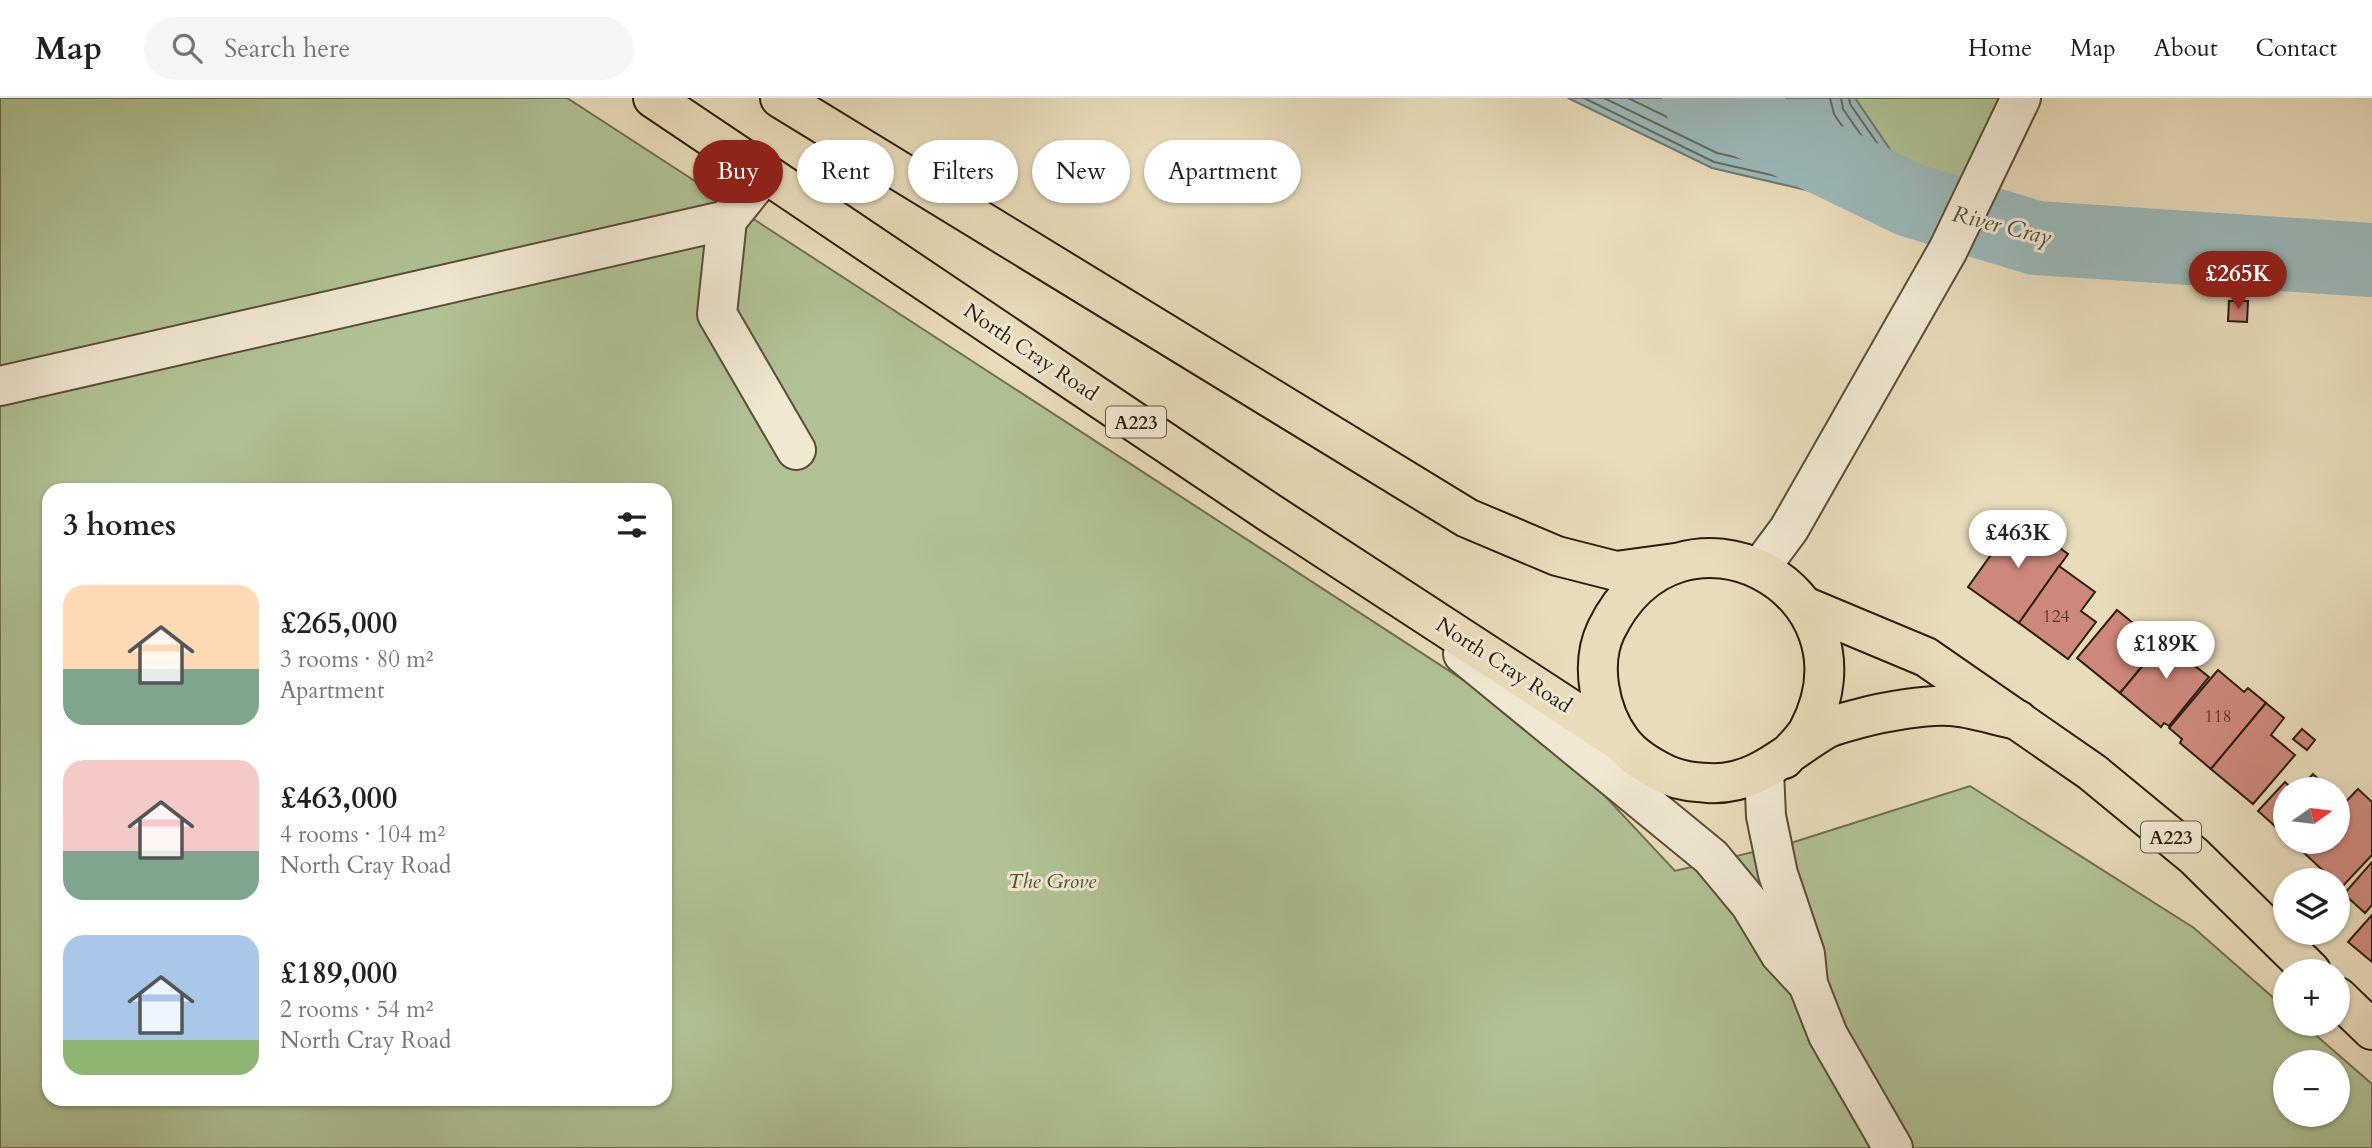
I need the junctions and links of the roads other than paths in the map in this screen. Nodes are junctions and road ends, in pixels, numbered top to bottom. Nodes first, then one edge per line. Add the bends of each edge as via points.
1 (653, 98) edge
2 (780, 98) edge
3 (2021, 98) edge
4 (716, 140) edge
5 (783, 185) edge
6 (741, 203) edge
7 (727, 220) junction
8 (0, 386) edge
9 (796, 450) dead end
10 (1675, 563) junction
11 (1760, 568) junction
12 (1412, 605) junction
13 (1804, 606) junction
14 (2018, 720) junction
15 (1621, 741) junction
16 (1774, 765) junction
17 (2299, 959) edge
18 (1808, 984) junction
19 (2350, 1009) edge
20 (2372, 1030) edge
21 (1893, 1148) edge

1 - 4 main road, North Cray Road / A223
2 - 10 main road, A223 via 1467,518 1557,556 1616,571
3 - 11 lane via 1951,243 1789,529
5 - 12 main road, North Cray Road / A223
6 - 7 lane
7 - 8 lane
7 - 9 lane via 717,314
10 - 11 main road, A223 via 1704,557
10 - 15 main road, A223 via 1643,580 1618,606 1602,638 1598,674 1604,710
11 - 13 main road, A223 via 1785,584
12 - 15 main road, North Cray Road / A223
12 - 18 lane via 1467,658 1711,857 1750,904 1780,954
13 - 14 main road, A223 via 1926,657
13 - 16 main road, A223 via 1819,636 1824,670 1820,703 1806,733
14 - 16 main road, A223 via 1950,706 1873,715 1828,728
14 - 17 main road, A223 via 2092,772 2194,856
15 - 16 main road, A223 via 1648,766 1682,781 1728,784
16 - 18 lane via 1766,816 1778,874 1805,954
18 - 21 lane via 1828,1035
19 - 20 main road

